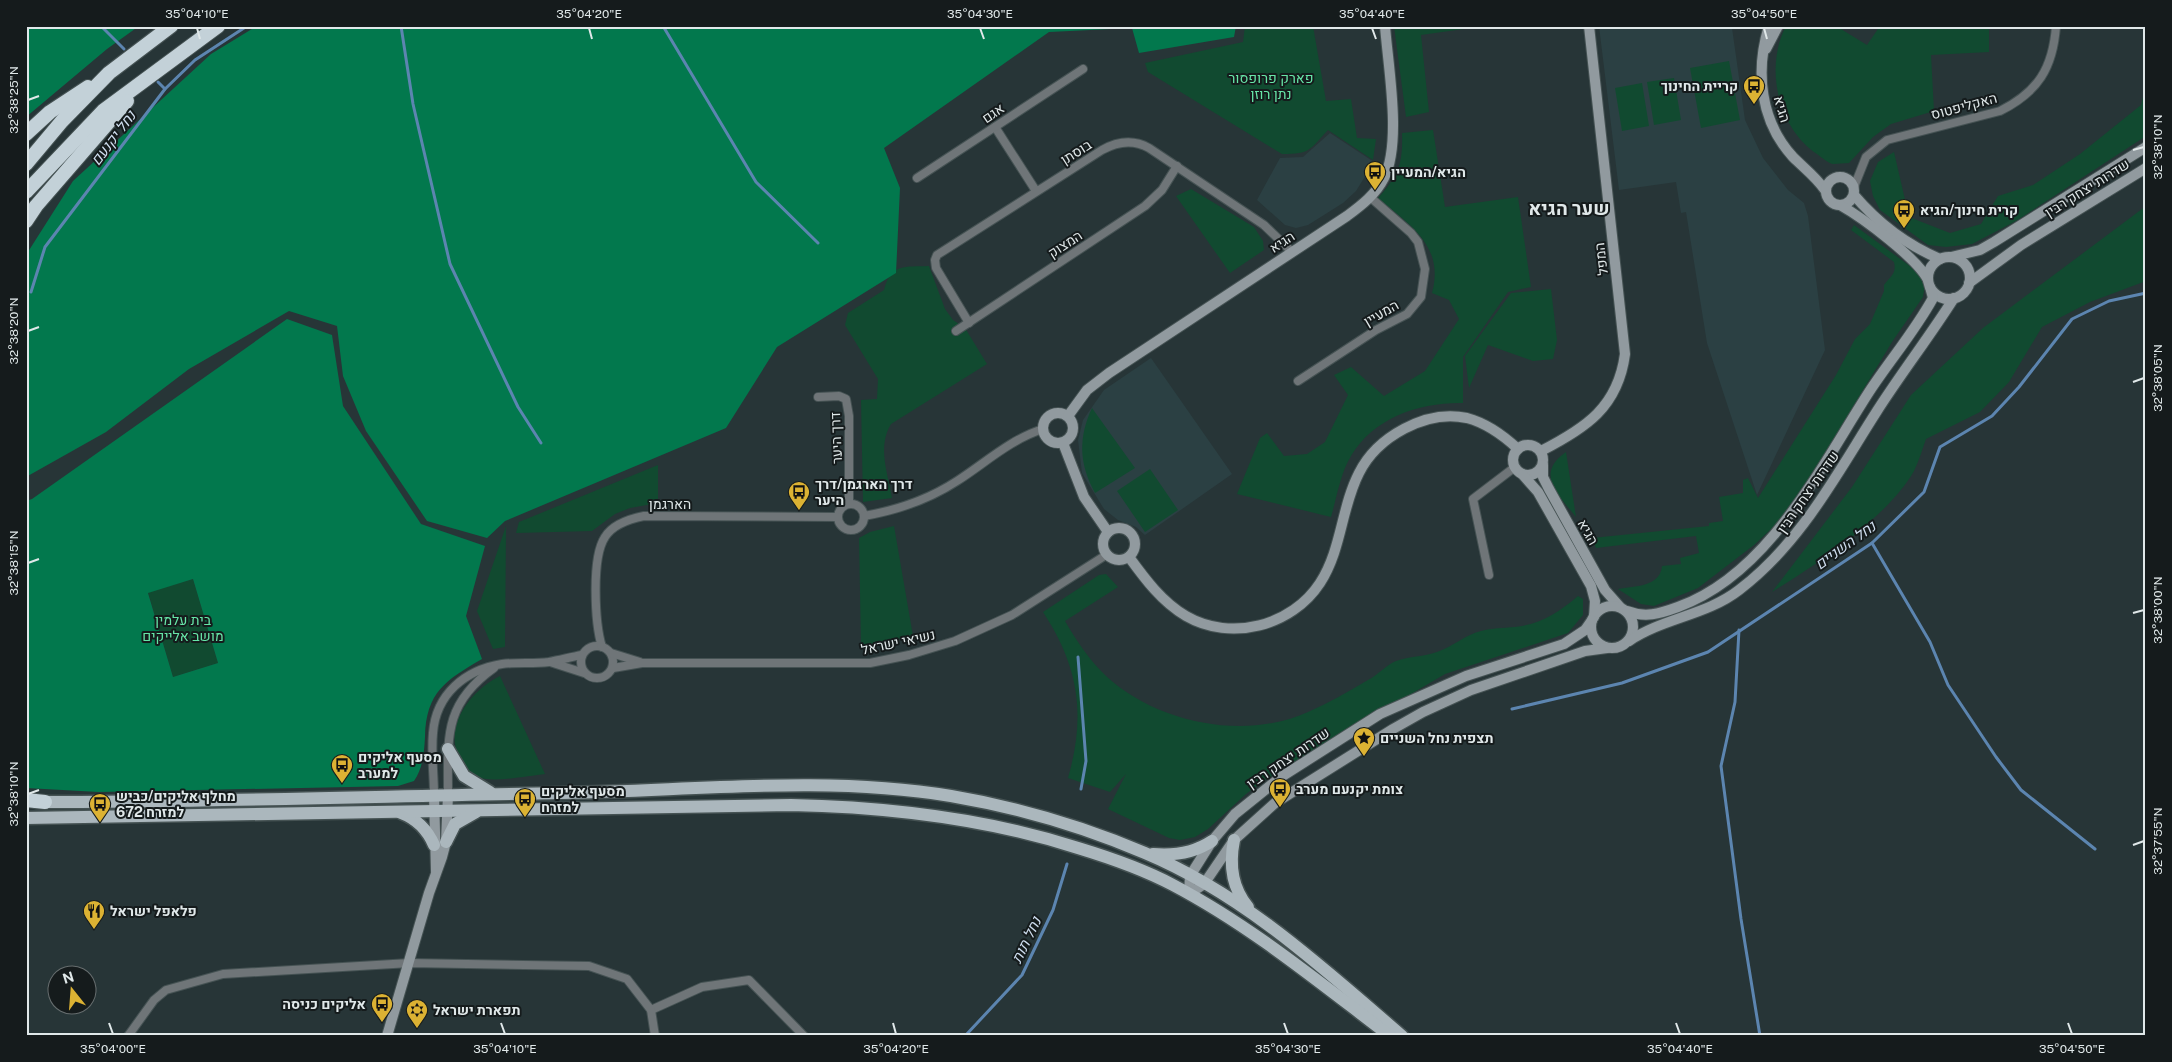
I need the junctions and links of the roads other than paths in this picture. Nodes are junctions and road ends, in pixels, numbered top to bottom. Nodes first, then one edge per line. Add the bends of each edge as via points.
1 (171, 26) edge
2 (218, 26) edge
3 (1385, 26) edge
4 (1589, 26) edge
5 (1769, 26) edge
6 (1778, 26) edge
7 (2056, 26) edge
8 (1763, 54) junction
9 (1083, 69) dead end
10 (109, 73) junction
11 (143, 82) junction
12 (995, 127) junction
13 (26, 134) edge
14 (2146, 147) edge
15 (1799, 162) junction
16 (26, 164) edge
17 (1177, 166) junction
18 (2146, 168) edge
19 (917, 178) dead end
20 (1835, 178) junction
21 (1825, 190) junction
22 (1036, 191) junction
23 (1854, 191) junction
24 (26, 192) edge
25 (1370, 197) junction
26 (1840, 205) junction
27 (26, 221) edge
28 (1292, 252) junction
29 (1951, 257) junction
30 (1940, 259) junction
31 (1929, 284) junction
32 (1969, 284) junction
33 (1954, 298) junction
34 (969, 323) junction
35 (956, 331) dead end
36 (1298, 381) dead end
37 (818, 396) dead end
38 (1068, 416) junction
39 (1043, 429) junction
40 (1063, 443) junction
41 (1518, 449) junction
42 (1541, 451) junction
43 (1543, 465) junction
44 (1515, 467) junction
45 (1524, 474) junction
46 (849, 504) junction
47 (864, 516) junction
48 (838, 517) junction
49 (1108, 532) junction
50 (1106, 555) junction
51 (1129, 557) junction
52 (1489, 575) dead end
53 (1623, 609) junction
54 (1593, 618) junction
55 (597, 631) junction
56 (1629, 641) junction
57 (602, 647) junction
58 (589, 648) junction
59 (1608, 648) junction
60 (611, 653) junction
61 (582, 655) junction
62 (548, 662) junction
63 (642, 663) junction
64 (498, 665) junction
65 (612, 668) junction
66 (584, 673) junction
67 (448, 748) junction
68 (492, 793) junction
69 (434, 795) junction
70 (448, 795) junction
71 (26, 801) edge
72 (45, 802) joint
73 (434, 811) junction
74 (447, 811) junction
75 (478, 811) junction
76 (399, 812) junction
77 (26, 818) edge
78 (1234, 840) junction
79 (1212, 841) junction
80 (440, 843) junction
81 (1146, 853) junction
82 (1190, 876) junction
83 (1204, 884) junction
84 (1189, 894) junction
85 (1255, 915) junction
86 (410, 963) junction
87 (651, 1010) junction
88 (128, 1036) edge
89 (387, 1036) edge
90 (655, 1036) edge
91 (804, 1036) edge
92 (1390, 1036) edge
93 (1402, 1036) edge

1 - 10 highway
2 - 11 highway
3 - 25 street, הגיא via 1393,146 1384,178
4 - 42 street, המפל via 1625,354 1618,386 1602,410 1580,429
5 - 8 street, הגיא
6 - 8 street, הגיא
7 - 23 street, האקליפטוס via 2050,62 2040,80 2017,103 2000,111 1887,140 1866,157
8 - 15 street, הגיא via 1761,67 1766,109 1772,127
9 - 12 street, אגם
10 - 13 highway via 50,112
10 - 16 highway
11 - 24 highway via 103,111
11 - 27 highway
12 - 19 street, אגם
12 - 22 street
14 - 29 street, שדרות יצחק רבין via 1980,250
15 - 20 street, הגיא
15 - 21 street, הגיא
17 - 22 street, בוסתן via 1145,146 1120,143 1102,150
17 - 28 street, בוסתן via 1264,225
17 - 34 street, המצוק via 1162,190 1145,206
18 - 32 street, שדרות יצחק רבין via 2021,245
20 - 21 street via 1828,182
20 - 23 street via 1848,179
21 - 26 street via 1831,202
22 - 34 street, בוסתן via 944,249 936,258 936,268
23 - 26 street via 1849,202
23 - 30 street via 1867,210 1916,249
25 - 28 street, הגיא
25 - 36 street, המעיין via 1418,242 1425,269 1421,296 1407,314 1376,330
26 - 31 street via 1922,268
28 - 38 street, הגיא via 1109,373 1087,390
29 - 30 street
29 - 32 street via 1964,263
30 - 31 street via 1931,266
31 - 33 street via 1940,297
31 - 53 street, שדרות יצחק רבין via 1933,298 1922,318 1877,380 1794,510 1762,547 1727,578 1689,604 1651,616
32 - 33 street via 1961,295
33 - 56 street, שדרות יצחק רבין via 1877,410 1831,486 1775,559 1738,592 1717,604
34 - 35 street, המצוק
37 - 46 street, דרך היער via 846,399 849,416
38 - 39 street via 1054,413 1045,420
38 - 40 street via 1074,424 1073,433
39 - 40 street via 1050,441
39 - 47 street via 1016,441 930,497 894,511
40 - 49 street via 1081,491
41 - 42 street via 1529,445
41 - 44 street via 1513,457
41 - 51 street via 1486,426 1458,417 1434,418 1396,434 1374,452 1360,471 1334,558 1320,584 1301,604 1280,619 1257,627 1209,626 1186,616 1166,602
42 - 43 street
43 - 45 street via 1535,474
43 - 53 street, הגיא via 1548,489 1605,590
44 - 45 street
44 - 52 street via 1473,500
45 - 54 street, הגיא via 1538,492 1591,586 1595,601
46 - 47 street via 860,508
46 - 48 street via 840,510
47 - 48 street via 859,527 851,530 840,525
48 - 55 street, הארגמן via 644,516 620,523 605,537 599,554
49 - 50 street via 1103,540
49 - 51 street via 1119,528 1133,536 1135,547
50 - 51 street via 1115,560
50 - 63 street, נשיאי ישראל via 1012,615 955,641 908,655 870,663
53 - 54 street via 1602,608
53 - 56 street via 1634,623
54 - 59 street via 1591,627 1595,640
54 - 79 street, שדרות יצחק רבין via 1585,630 1564,644 1459,679 1380,714 1281,777 1236,814
55 - 57 street, הארגמן
55 - 58 street, הארגמן
56 - 59 street via 1617,648
57 - 58 street
57 - 60 street, נשיאי ישראל
58 - 61 street
59 - 78 street via 1585,651 1492,682 1423,712 1286,796
60 - 63 street, נשיאי ישראל
60 - 65 street
61 - 62 street, נשיאי ישראל
61 - 66 street via 580,664
62 - 64 street, נשיאי ישראל
62 - 66 street, נשיאי ישראל
63 - 65 street, נשיאי ישראל
64 - 67 street via 475,684 457,706 451,720
64 - 69 street, נשיאי ישראל via 466,676 441,702 433,733
65 - 66 street, נשיאי ישראל via 600,679
67 - 68 main road via 464,776
67 - 70 street
68 - 70 main road
68 - 81 main road via 766,786 894,790 951,796 1015,810
69 - 70 main road
69 - 72 main road
69 - 73 street
70 - 74 street
71 - 72 highway
73 - 74 main road
73 - 76 main road
73 - 80 street
74 - 75 main road
74 - 80 street
75 - 80 main road via 455,824
75 - 84 main road via 792,805 911,812 1003,826 1059,841 1139,868
76 - 77 main road
76 - 80 main road via 417,821
78 - 83 street
78 - 85 main road via 1231,864 1235,886
79 - 81 main road via 1180,854
79 - 82 street, שדרות יצחק רבין
80 - 86 street via 436,872
81 - 82 main road
82 - 83 main road
82 - 84 street, שדרות יצחק רבין
83 - 84 street
83 - 85 main road
84 - 92 main road via 1236,922
85 - 93 main road via 1306,953
86 - 87 street via 589,966 627,979
86 - 88 street via 224,974 166,990 154,1000
86 - 89 street
87 - 90 street
87 - 91 street via 702,987 749,980

